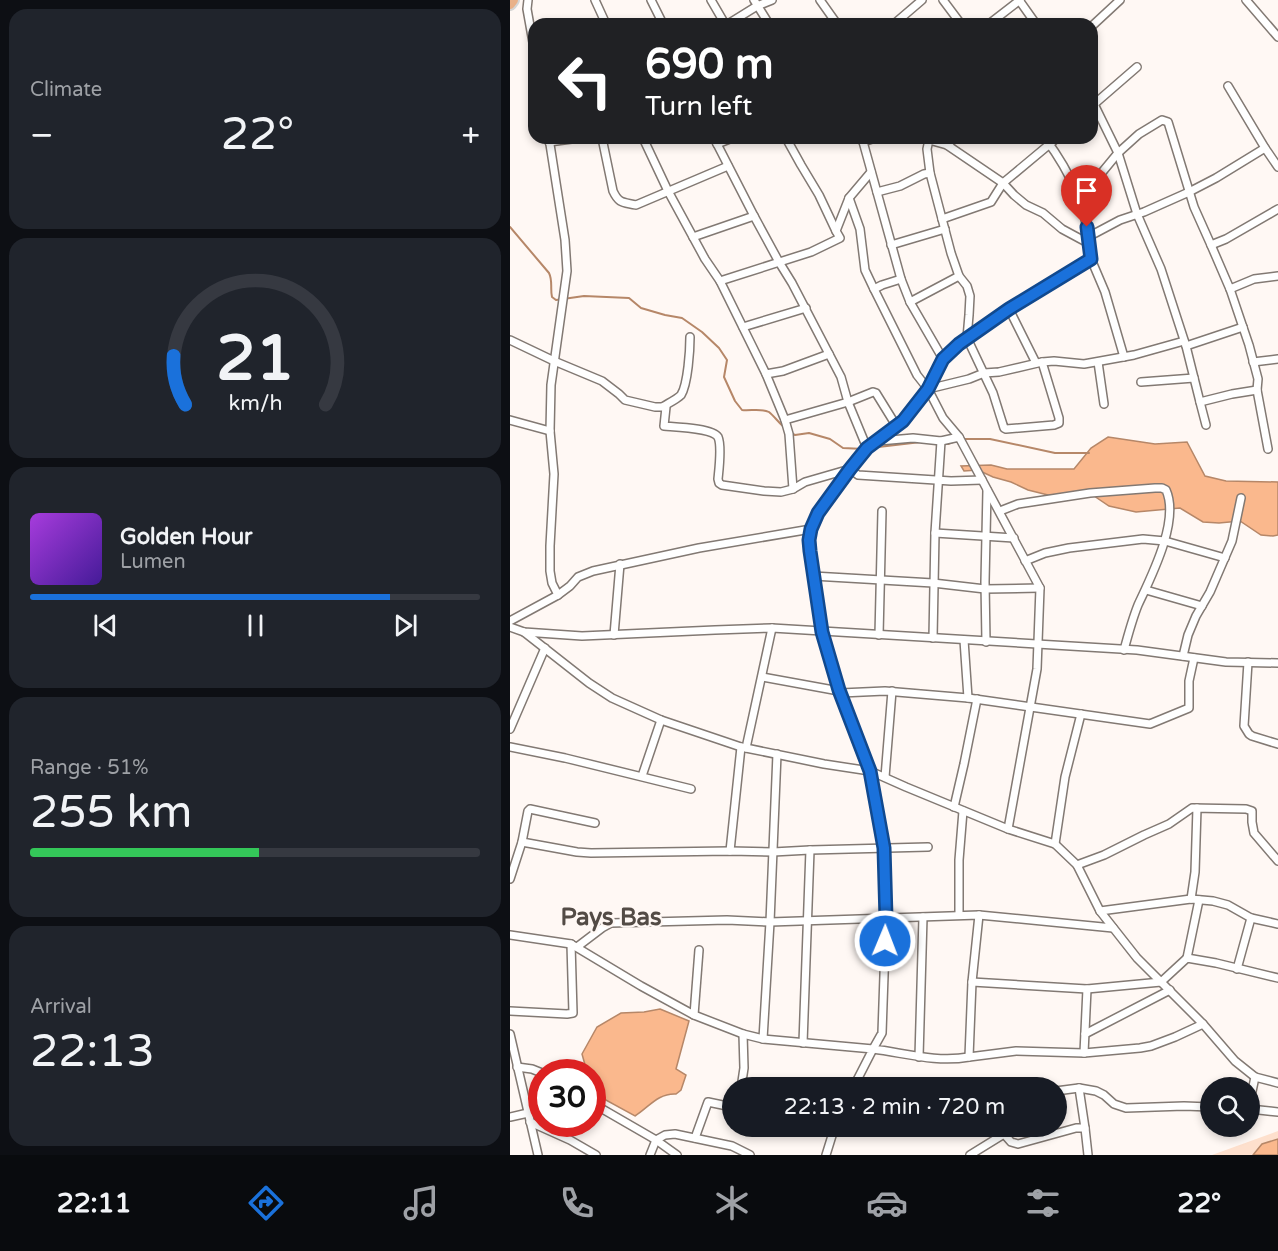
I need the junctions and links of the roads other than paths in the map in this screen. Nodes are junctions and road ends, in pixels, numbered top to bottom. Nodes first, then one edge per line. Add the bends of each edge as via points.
1 (513, 0) edge
2 (528, 0) edge
3 (595, 0) edge
4 (651, 0) edge
5 (711, 0) edge
6 (772, 0) edge
7 (820, 0) edge
8 (922, 0) edge
9 (943, 0) edge
10 (1020, 0) edge
11 (1120, 0) edge
12 (1246, 0) edge
13 (756, 3) edge
14 (510, 4) edge
15 (529, 18) edge
16 (603, 18) edge
17 (660, 18) edge
18 (723, 18) edge
19 (735, 18) edge
20 (765, 18) edge
21 (833, 18) edge
22 (901, 18) edge
23 (956, 18) edge
24 (997, 18) edge
25 (1032, 18) edge
26 (1098, 21) edge
27 (1278, 37) edge
28 (1137, 67) dead end
29 (1228, 86) dead end
30 (1098, 99) edge
31 (1098, 113) edge
32 (550, 144) edge
33 (603, 144) edge
34 (646, 144) edge
35 (717, 144) edge
36 (789, 144) edge
37 (863, 144) edge
38 (927, 144) edge
39 (943, 144) edge
40 (1045, 144) edge
41 (1050, 144) edge
42 (946, 145) joint
43 (1265, 148) junction
44 (1118, 153) junction
45 (728, 166) junction
46 (1278, 167) edge
47 (871, 172) junction
48 (930, 173) junction
49 (1003, 183) junction
50 (668, 190) junction
51 (877, 192) junction
52 (1189, 192) junction
53 (849, 198) junction
54 (1080, 199) junction
55 (1278, 209) edge
56 (1137, 214) junction
57 (753, 216) junction
58 (942, 219) junction
59 (945, 229) junction
60 (836, 231) junction
61 (693, 237) junction
62 (1088, 240) junction
63 (891, 245) junction
64 (1211, 245) junction
65 (1091, 259) junction
66 (779, 262) junction
67 (959, 276) junction
68 (1278, 276) edge
69 (901, 279) junction
70 (720, 281) junction
71 (874, 289) junction
72 (1230, 289) junction
73 (910, 302) junction
74 (806, 308) junction
75 (1009, 309) junction
76 (743, 327) junction
77 (1243, 327) junction
78 (690, 337) dead end
79 (967, 338) junction
80 (510, 340) edge
81 (1185, 343) junction
82 (829, 354) junction
83 (1124, 357) junction
84 (943, 359) junction
85 (1278, 359) edge
86 (554, 361) junction
87 (1098, 362) junction
88 (1253, 362) junction
89 (1039, 363) junction
90 (984, 373) junction
91 (766, 374) junction
92 (1194, 378) junction
93 (1140, 382) dead end
94 (928, 389) junction
95 (1257, 390) junction
96 (848, 402) junction
97 (1200, 402) junction
98 (1104, 404) dead end
99 (664, 406) junction
100 (510, 420) edge
101 (785, 420) junction
102 (1206, 425) dead end
103 (897, 427) junction
104 (550, 430) junction
105 (959, 438) junction
106 (877, 441) junction
107 (941, 441) junction
108 (867, 448) junction
109 (1268, 449) dead end
110 (850, 469) junction
111 (938, 480) junction
112 (982, 480) junction
113 (793, 489) junction
114 (987, 490) junction
115 (1241, 498) dead end
116 (882, 511) dead end
117 (1000, 511) junction
118 (811, 529) junction
119 (934, 533) junction
120 (986, 537) junction
121 (1014, 537) junction
122 (1165, 541) junction
123 (1225, 558) junction
124 (1025, 561) junction
125 (620, 564) junction
126 (813, 576) junction
127 (879, 580) junction
128 (933, 583) junction
129 (1040, 588) junction
130 (985, 589) junction
131 (1146, 590) junction
132 (558, 595) junction
133 (1202, 606) junction
134 (510, 621) edge
135 (510, 627) edge
136 (772, 628) junction
137 (524, 632) junction
138 (822, 632) junction
139 (614, 635) junction
140 (879, 635) junction
141 (933, 638) junction
142 (964, 640) junction
143 (986, 642) junction
144 (1039, 645) junction
145 (545, 648) junction
146 (1124, 650) junction
147 (1183, 656) junction
148 (1194, 658) junction
149 (1248, 663) junction
150 (1278, 663) edge
151 (762, 677) junction
152 (892, 691) junction
153 (840, 692) junction
154 (968, 698) junction
155 (977, 699) junction
156 (1030, 706) junction
157 (1081, 714) junction
158 (661, 720) junction
159 (510, 729) edge
160 (1277, 742) edge
161 (510, 747) edge
162 (743, 747) junction
163 (777, 754) junction
164 (870, 771) junction
165 (642, 776) junction
166 (885, 777) junction
167 (691, 789) dead end
168 (954, 807) junction
169 (1197, 808) junction
170 (963, 811) junction
171 (595, 823) dead end
172 (1008, 829) junction
173 (522, 842) junction
174 (1055, 844) junction
175 (884, 848) junction
176 (928, 848) dead end
177 (810, 850) junction
178 (730, 851) junction
179 (773, 852) junction
180 (1278, 861) edge
181 (512, 865) edge
182 (1077, 865) junction
183 (510, 879) edge
184 (1195, 900) junction
185 (1100, 911) junction
186 (959, 915) junction
187 (979, 915) junction
188 (923, 917) junction
189 (886, 918) junction
190 (1251, 918) junction
191 (808, 920) junction
192 (770, 922) junction
193 (1278, 924) edge
194 (1113, 928) junction
195 (510, 936) edge
196 (574, 945) junction
197 (699, 950) dead end
198 (1187, 958) junction
199 (1237, 969) junction
200 (1278, 978) edge
201 (972, 982) junction
202 (1161, 982) junction
203 (1087, 989) junction
204 (1170, 990) junction
205 (510, 1011) edge
206 (694, 1015) junction
207 (1203, 1024) junction
208 (510, 1034) edge
209 (1085, 1034) junction
210 (743, 1035) junction
211 (763, 1040) junction
212 (803, 1043) junction
213 (873, 1049) junction
214 (1084, 1053) junction
215 (919, 1057) junction
216 (969, 1057) junction
217 (515, 1065) edge
218 (743, 1077) edge
219 (858, 1077) edge
220 (1256, 1077) edge
221 (1260, 1078) edge
222 (1278, 1083) edge
223 (1080, 1088) junction
224 (1067, 1090) edge
225 (722, 1105) edge
226 (1200, 1107) edge
227 (1260, 1110) edge
228 (606, 1111) edge
229 (1278, 1112) edge
230 (528, 1113) joint
231 (510, 1117) edge
232 (1084, 1128) junction
233 (1067, 1130) edge
234 (534, 1137) edge
235 (563, 1137) edge
236 (832, 1137) edge
237 (999, 1137) edge
238 (1007, 1137) edge
239 (1043, 1137) edge
240 (695, 1138) junction
241 (656, 1140) junction
242 (538, 1155) edge
243 (596, 1155) edge
244 (650, 1155) edge
245 (677, 1155) edge
246 (750, 1155) edge
247 (826, 1155) edge
248 (970, 1155) edge
249 (1088, 1155) edge

1 - 14 main road
2 - 15 street
3 - 16 street
4 - 17 street
5 - 18 street
6 - 13 street
7 - 21 street
8 - 22 street
9 - 23 street
10 - 24 street
10 - 25 street
11 - 26 street
12 - 27 street
13 - 19 street
13 - 20 street
28 - 30 street
29 - 43 street
31 - 44 street
32 - 86 street via 567,271
33 - 50 street via 613,191 620,202 636,205
34 - 50 street
35 - 45 street
36 - 60 street
37 - 47 street
38 - 48 street
39 - 42 street
40 - 49 street
41 - 54 street
42 - 49 street
43 - 46 street
43 - 52 street
44 - 52 street via 1139,134 1165,120
44 - 54 street
44 - 56 street
45 - 50 street
45 - 57 street
47 - 51 street
47 - 53 street
48 - 51 street
48 - 58 street
49 - 58 street via 991,202
49 - 62 street via 1026,205 1062,229
50 - 61 street
51 - 63 street
52 - 56 street
52 - 64 street
53 - 60 street
53 - 71 street via 860,229 865,270
54 - 62 street
55 - 64 street
56 - 62 street
56 - 81 street via 1161,269
57 - 61 street
57 - 66 street
58 - 59 street
59 - 63 street
59 - 67 street
60 - 66 street via 840,238
61 - 70 street
62 - 65 street
63 - 69 street
64 - 72 street
65 - 75 street
65 - 83 street
66 - 70 street
66 - 74 street
67 - 73 street
67 - 79 street via 970,296
68 - 72 street via 1254,279
69 - 71 street
69 - 73 street
70 - 76 street
71 - 94 street via 917,375
72 - 77 street
73 - 84 street
74 - 76 street
74 - 82 street
75 - 79 street
75 - 89 street
76 - 91 street
77 - 81 street
77 - 88 street
78 - 99 street via 680,395
79 - 84 street
79 - 90 street
80 - 86 street
81 - 83 street
81 - 92 street
82 - 91 street
82 - 96 street
83 - 87 street
84 - 94 street
85 - 88 street
86 - 99 street via 602,381 625,400
86 - 104 street
87 - 89 street
87 - 98 street
88 - 95 street
89 - 90 street
89 - 90 street via 1058,424 1005,428
90 - 94 street
91 - 101 street
92 - 93 street
92 - 97 street
94 - 103 street
94 - 105 street
95 - 97 street
95 - 109 street
96 - 101 street
96 - 103 street via 874,392
96 - 108 street
97 - 102 street
99 - 113 street via 663,426 706,430 717,436 720,484 764,491
100 - 104 street
101 - 113 street
103 - 106 street
104 - 132 street via 554,474 550,571
105 - 107 street
105 - 112 street
106 - 107 street
106 - 108 street
107 - 111 street
108 - 110 street
110 - 111 street via 858,475
110 - 113 street
110 - 118 street
111 - 112 street
111 - 119 street
112 - 114 street
114 - 117 street
114 - 120 street
115 - 123 street
116 - 127 street
117 - 121 street
117 - 122 street via 1018,504 1090,493 1162,488 1168,493 1170,504
118 - 125 street
118 - 126 street
119 - 120 street
119 - 128 street
120 - 121 street
120 - 130 street
121 - 124 street
122 - 123 street
122 - 124 street via 1069,548
122 - 131 street
123 - 133 street
124 - 129 street
125 - 132 street via 578,577
125 - 139 street
126 - 127 street
126 - 138 street
127 - 128 street
127 - 140 street
128 - 130 street
128 - 141 street
129 - 130 street
129 - 144 street
130 - 143 street
131 - 133 street
131 - 146 street
132 - 134 street
133 - 147 street
135 - 137 street
136 - 138 street
136 - 139 street
136 - 151 street
137 - 139 street
137 - 145 street
138 - 140 street
138 - 153 street
140 - 141 street
141 - 142 street
142 - 143 street
142 - 154 street
143 - 144 street
144 - 146 street
144 - 156 street
145 - 158 street via 604,693
145 - 159 street
146 - 147 street
147 - 148 street
148 - 149 street
148 - 157 street via 1189,708 1150,724
149 - 150 street
149 - 160 street via 1244,726 1252,736
151 - 153 street
151 - 162 street
152 - 153 street
152 - 154 street
152 - 166 street
153 - 164 street
154 - 155 street
155 - 156 street
155 - 168 street
156 - 157 street
156 - 172 street
157 - 174 street via 1065,777
158 - 162 street
158 - 165 street
161 - 165 street
162 - 163 street
162 - 178 street
163 - 164 street
163 - 179 street
164 - 166 street
164 - 175 street
165 - 167 street
166 - 168 street
168 - 170 street
169 - 180 street via 1252,811 1254,833
169 - 182 street
169 - 184 street
170 - 172 street
170 - 186 street
171 - 173 street via 530,809
172 - 174 street
173 - 178 street via 591,853
173 - 181 street
174 - 182 street
175 - 176 street
175 - 177 street
175 - 189 street
177 - 179 street
177 - 191 street
178 - 179 street
179 - 192 street
181 - 183 street
182 - 185 street
184 - 185 street
184 - 190 street via 1228,905
184 - 198 street
185 - 194 street
186 - 187 street
186 - 188 street
187 - 194 street
187 - 201 street
188 - 189 street
188 - 215 street
189 - 191 street
189 - 213 street via 882,1033
190 - 193 street
190 - 199 street
191 - 192 street
191 - 212 street
192 - 196 street via 611,923
192 - 211 street
194 - 202 street
195 - 196 street
196 - 205 street via 573,1013
196 - 206 street
197 - 206 street
198 - 199 street
198 - 202 street
199 - 200 street
201 - 203 street
201 - 216 street
202 - 203 street
202 - 204 street
203 - 209 street
204 - 207 street
204 - 209 street
206 - 210 street
207 - 214 street via 1151,1046
207 - 220 street via 1235,1061
208 - 217 street
209 - 214 street
210 - 211 street
210 - 218 street
211 - 212 street
212 - 213 street
213 - 215 street
213 - 219 street
214 - 216 street via 1016,1051
215 - 216 street
217 - 230 street
221 - 222 street
223 - 224 street
223 - 226 street via 1096,1091 1126,1108
223 - 232 street
225 - 240 street via 708,1102
227 - 229 street
228 - 241 street
230 - 231 street
232 - 233 street
232 - 249 street
234 - 242 street
235 - 243 street
236 - 247 street
237 - 248 street
238 - 239 street via 1018,1144
240 - 241 street via 669,1134
240 - 246 street via 732,1146
241 - 244 street
241 - 245 street

